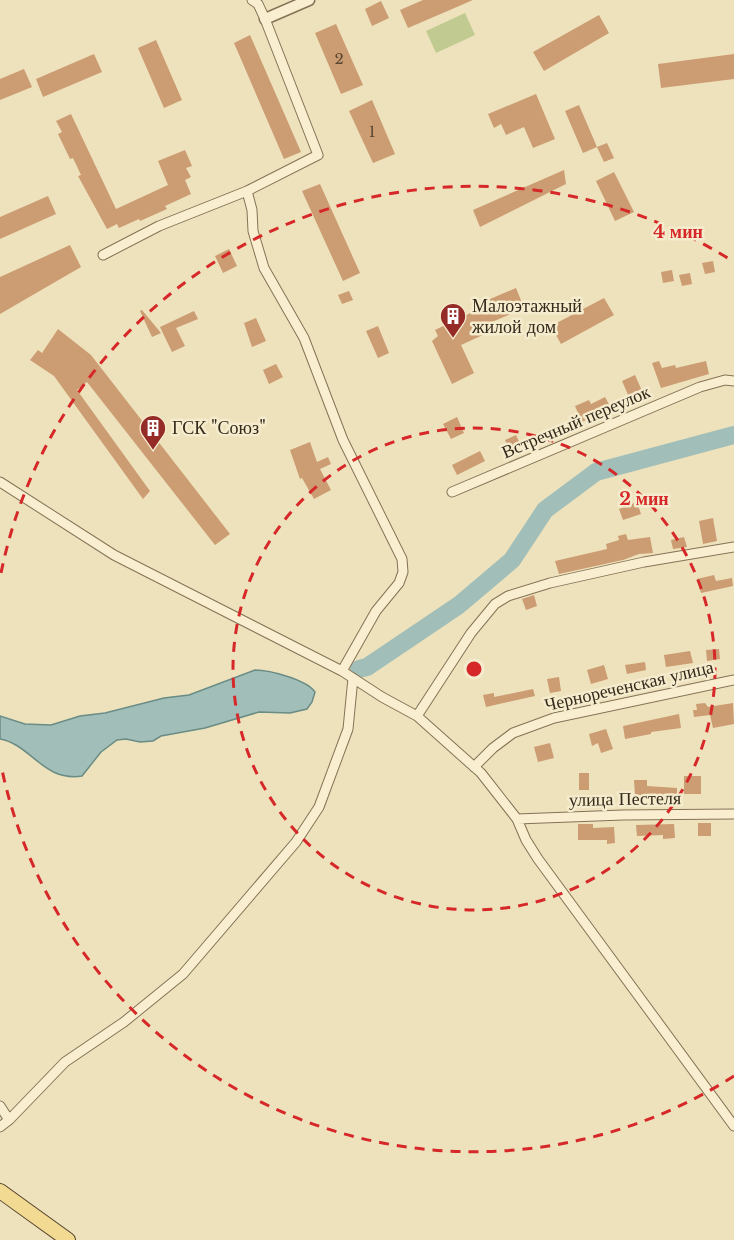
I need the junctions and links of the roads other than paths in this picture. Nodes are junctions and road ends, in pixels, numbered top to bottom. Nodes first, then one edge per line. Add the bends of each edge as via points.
1 (252, 0) edge
2 (309, 0) edge
3 (265, 19) junction
4 (247, 191) junction
5 (103, 255) dead end
6 (734, 381) edge
7 (0, 482) edge
8 (452, 492) dead end
9 (734, 547) edge
10 (342, 671) junction
11 (353, 678) junction
12 (734, 680) edge
13 (417, 716) junction
14 (474, 767) junction
15 (734, 814) edge
16 (517, 819) junction
17 (0, 1106) edge
18 (9, 1120) junction
19 (734, 1126) edge
20 (0, 1127) edge
21 (0, 1191) edge
22 (68, 1240) edge

1 - 3 street
2 - 3 street
3 - 4 street via 318,155
4 - 5 street via 159,226
4 - 10 street via 264,268 304,338 343,440 402,559 399,583 376,611
6 - 8 street, Встречный переулок via 714,383
7 - 10 street via 114,555
9 - 13 street via 644,562 508,596 495,604 471,633
10 - 11 street
11 - 13 street
11 - 18 street via 348,729 320,807 296,842 183,974 124,1023 65,1062
12 - 14 street, Чернореченская улица via 554,718 513,733
13 - 14 street
14 - 16 street
15 - 16 street, улица Пестеля
16 - 19 street via 538,859
17 - 18 street
18 - 20 street
21 - 22 main road

